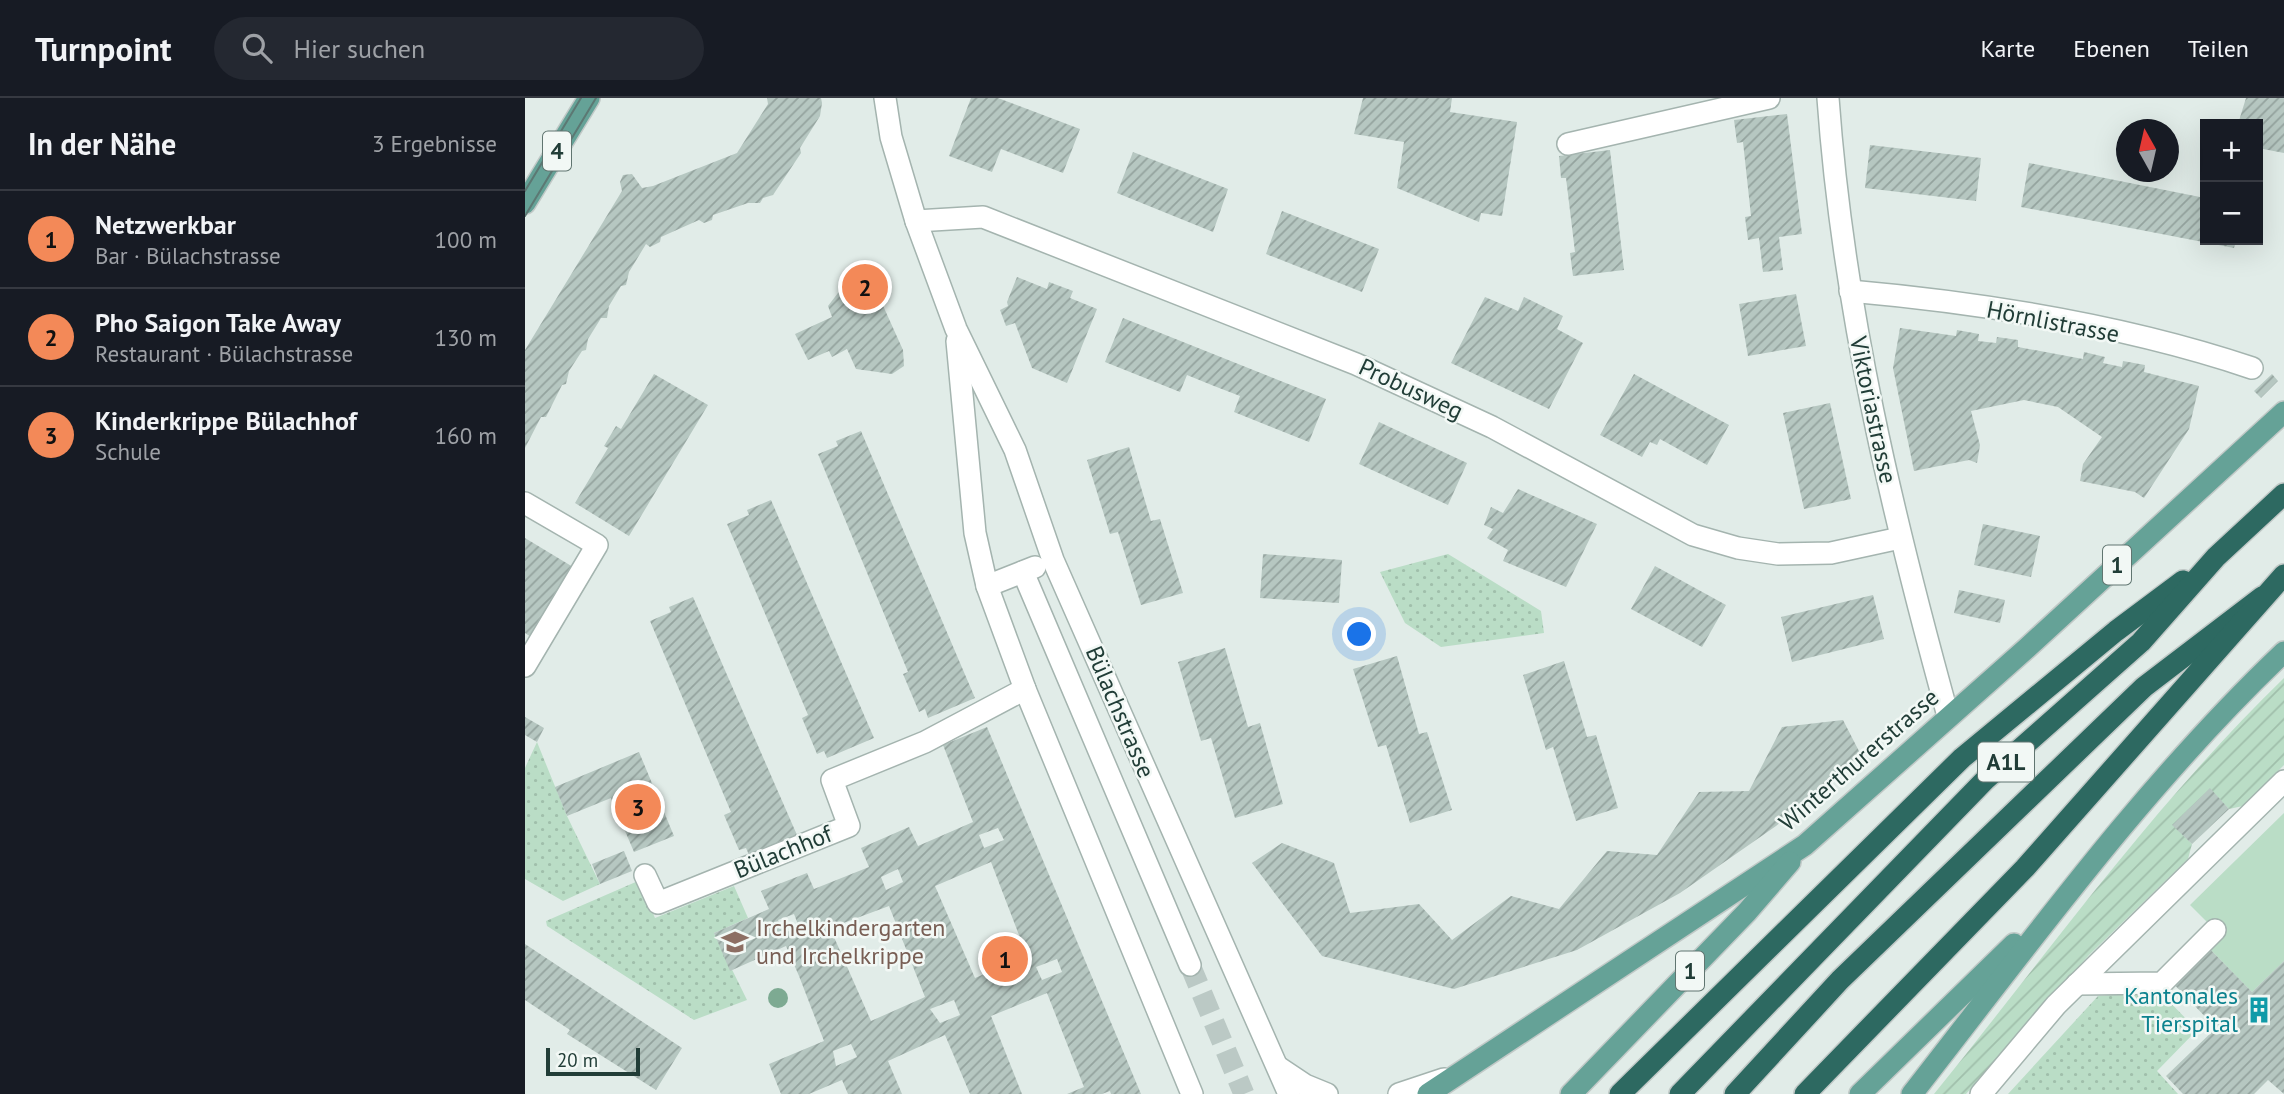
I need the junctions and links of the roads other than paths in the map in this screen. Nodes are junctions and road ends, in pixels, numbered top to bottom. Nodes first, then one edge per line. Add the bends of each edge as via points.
1 (589, 98) edge
2 (885, 98) edge
3 (1769, 98) edge
4 (1828, 98) edge
5 (1568, 144) dead end
6 (525, 203) edge
7 (916, 221) junction
8 (1850, 291) junction
9 (956, 329) junction
10 (2252, 368) dead end
11 (2284, 412) edge
12 (2284, 494) edge
13 (525, 503) edge
14 (1899, 538) junction
15 (2216, 557) junction
16 (1053, 560) junction
17 (1023, 572) junction
18 (2284, 575) edge
19 (987, 586) junction
20 (2262, 597) junction
21 (2284, 652) edge
22 (525, 666) edge
23 (1025, 689) junction
24 (1948, 716) junction
25 (2284, 781) edge
26 (1805, 845) junction
27 (645, 875) dead end
28 (2074, 885) junction
29 (2215, 930) dead end
30 (1191, 965) tunnel mouth
31 (2077, 984) junction
32 (1276, 1066) junction
33 (1455, 1074) junction
34 (1192, 1094) edge
35 (1289, 1094) edge
36 (1327, 1094) edge
37 (1399, 1094) edge
38 (1428, 1094) edge
39 (1571, 1094) edge
40 (1620, 1094) edge
41 (1680, 1094) edge
42 (1735, 1094) edge
43 (1805, 1094) edge
44 (1860, 1094) edge
45 (1912, 1094) edge
46 (1981, 1094) edge

1 - 6 main road, 4
2 - 7 street, Bülachstrasse via 891,137
3 - 5 street
4 - 8 street, Viktoriastrasse
7 - 9 street, Bülachstrasse
7 - 14 street, Probusweg via 983,217 1343,359 1492,427 1693,535 1778,554 1831,553
8 - 10 street, Hörnlistrasse via 2098,329
8 - 14 street, Viktoriastrasse
9 - 16 street, Bülachstrasse via 1015,450
9 - 19 street, Bülachstrasse via 975,533
11 - 24 main road, Winterthurerstrasse / 1
12 - 15 highway, A1L
13 - 22 street via 597,545
14 - 24 street, Viktoriastrasse
15 - 40 highway via 2116,631 1962,758
15 - 41 highway, A1L via 2141,642 1986,780
16 - 17 street
16 - 32 street, Bülachstrasse
17 - 19 street
17 - 30 street
18 - 20 highway, A1L
19 - 23 street, Bülachstrasse
20 - 42 highway, A1L via 2144,688 1840,980
20 - 43 highway via 2025,869
21 - 28 main road via 2170,773
23 - 27 street, Bülachhof via 925,742 832,780 849,826 658,903
23 - 34 street, Bülachstrasse
24 - 26 main road, Winterthurerstrasse / 1
25 - 31 street
26 - 33 main road, Winterthurerstrasse
26 - 39 main road, 1 via 1747,912
28 - 44 main road
28 - 45 main road
29 - 31 street via 2162,983
31 - 46 street
32 - 35 street, Bülachstrasse
32 - 36 street
33 - 37 street
33 - 38 main road, Winterthurerstrasse

